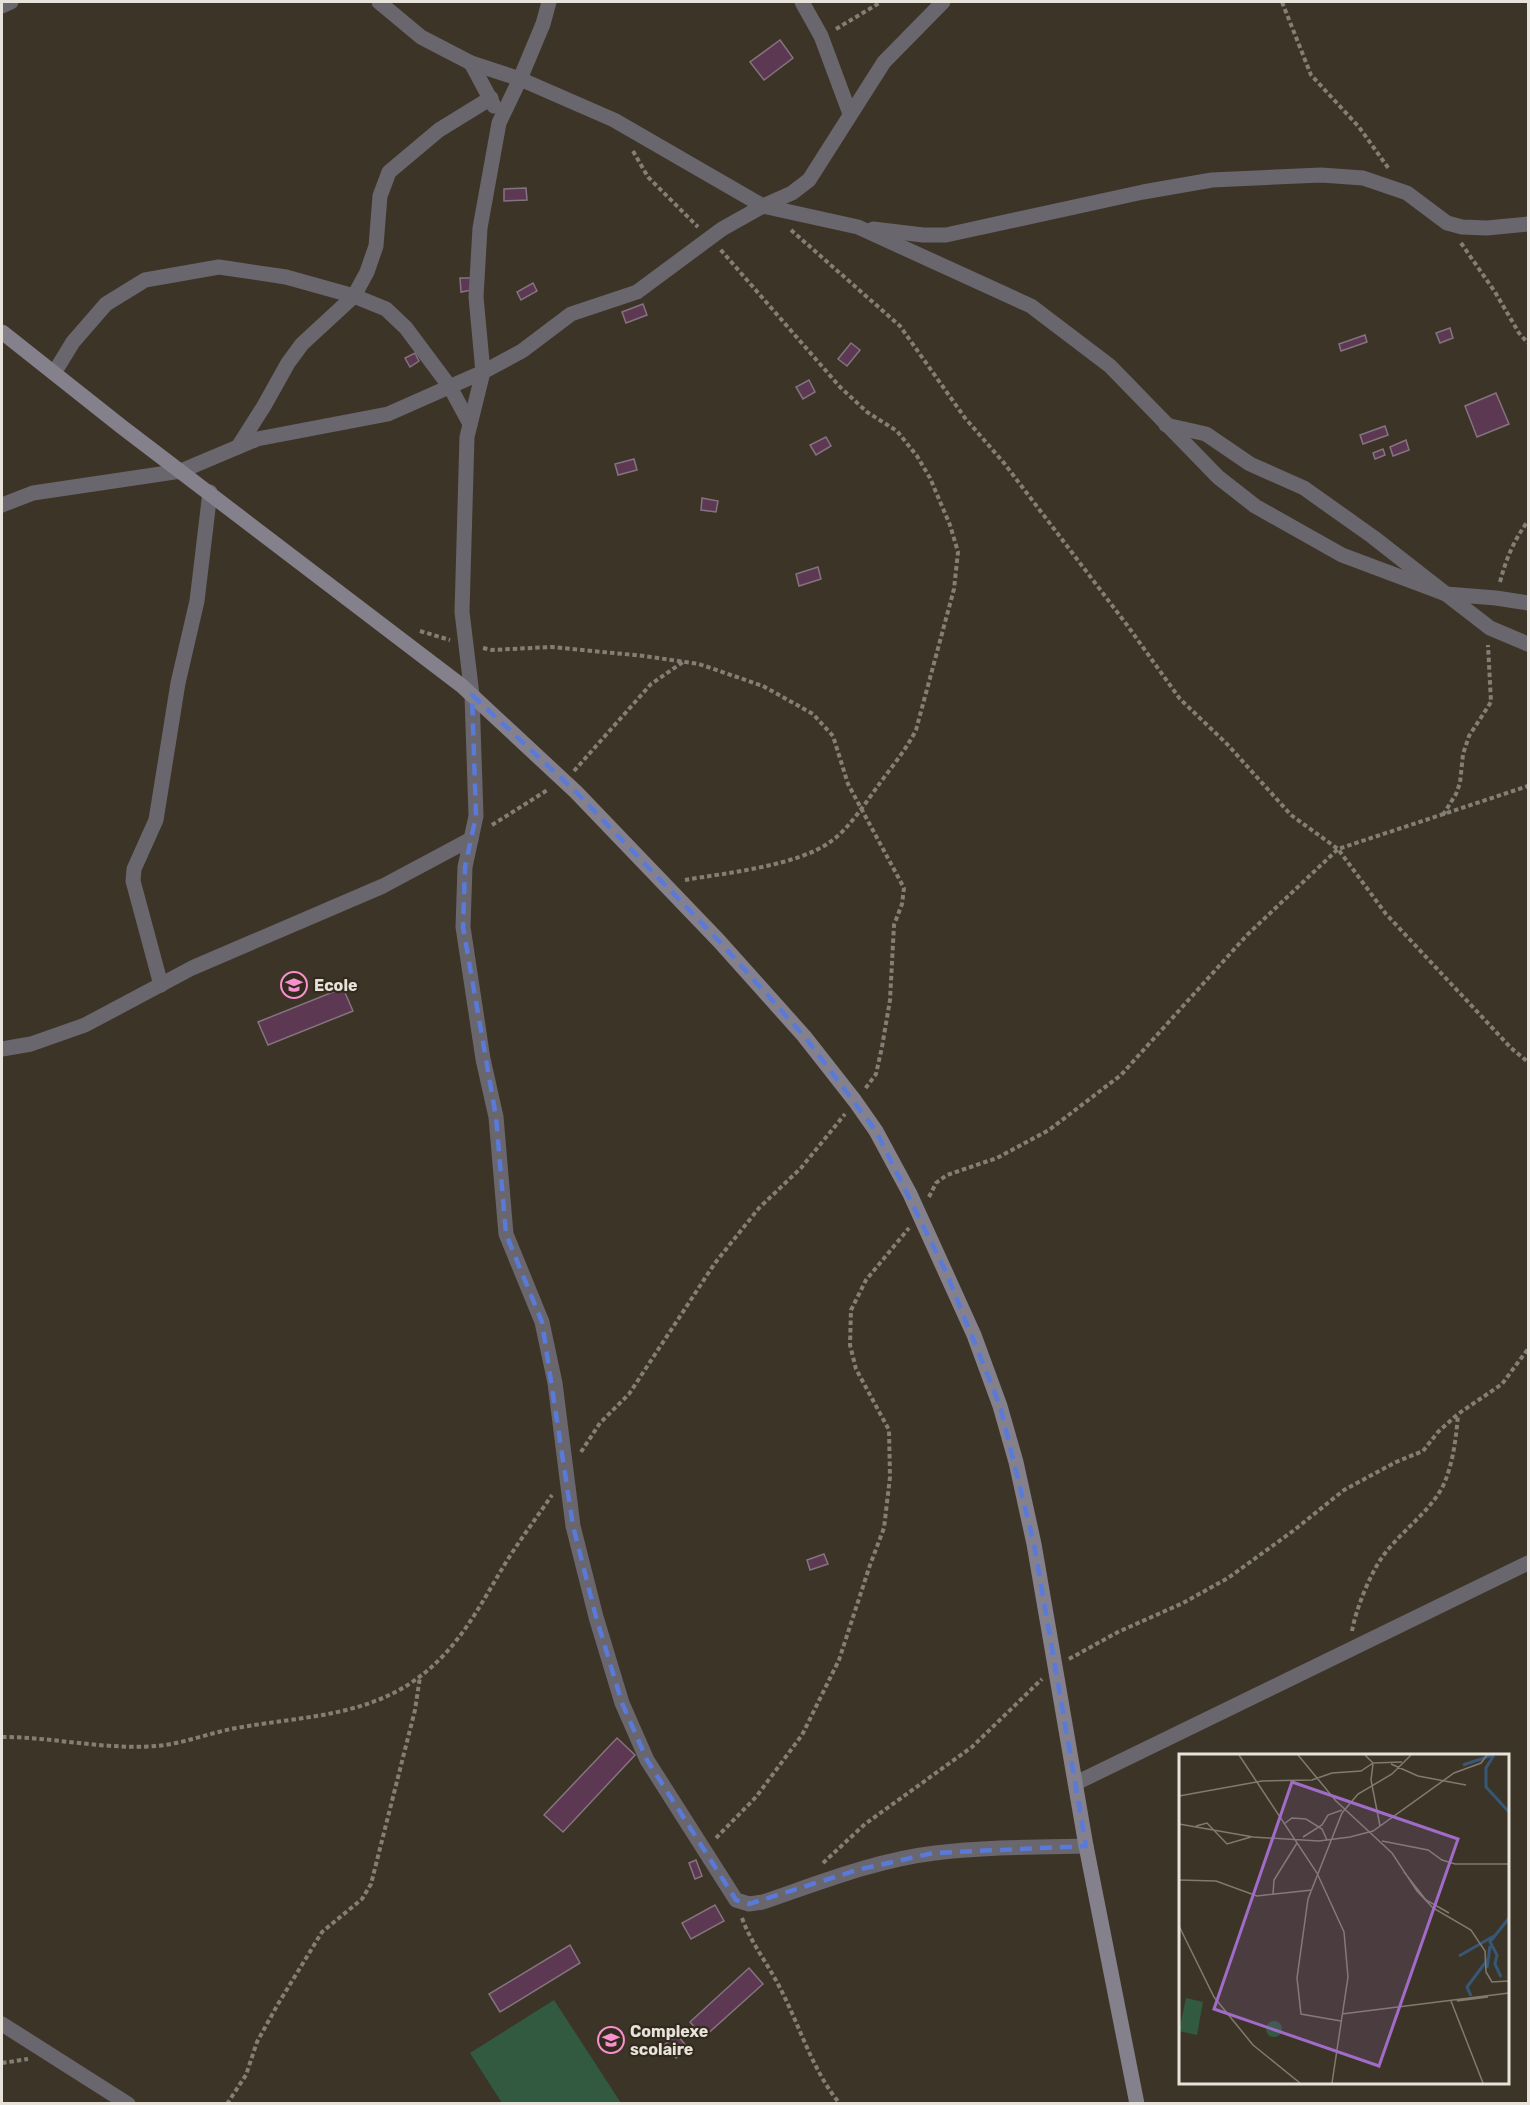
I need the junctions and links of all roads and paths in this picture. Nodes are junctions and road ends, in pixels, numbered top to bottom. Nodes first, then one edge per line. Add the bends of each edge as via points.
1 (11, 2) edge
2 (379, 2) edge
3 (549, 2) edge
4 (802, 2) edge
5 (881, 2) edge
6 (943, 2) edge
7 (1282, 2) edge
8 (2, 6) edge
9 (821, 36) junction
10 (471, 63) junction
11 (520, 79) junction
12 (491, 98) junction
13 (850, 114) junction
14 (499, 123) junction
15 (631, 148) dead end
16 (1407, 194) junction
17 (763, 206) junction
18 (1447, 223) junction
19 (1528, 224) edge
20 (788, 227) dead end
21 (858, 227) junction
22 (710, 238) junction
23 (354, 296) junction
24 (2, 332) edge
25 (1528, 343) edge
26 (483, 372) junction
27 (54, 374) junction
28 (450, 387) junction
29 (470, 424) junction
30 (1166, 425) junction
31 (238, 447) junction
32 (181, 471) junction
33 (210, 492) junction
34 (2, 505) edge
35 (1528, 521) edge
36 (1446, 594) junction
37 (1496, 598) junction
38 (1528, 603) edge
39 (1491, 628) junction
40 (413, 629) dead end
41 (1528, 644) edge
42 (466, 645) junction
43 (684, 662) junction
44 (472, 695) junction
45 (564, 781) junction
46 (1528, 786) edge
47 (861, 809) junction
48 (1442, 816) junction
49 (471, 838) junction
50 (1338, 849) junction
51 (663, 884) junction
52 (161, 985) junction
53 (2, 1049) edge
54 (1528, 1062) edge
55 (855, 1101) junction
56 (920, 1215) junction
57 (1528, 1349) edge
58 (1458, 1414) junction
59 (567, 1473) junction
60 (1528, 1563) edge
61 (1348, 1652) junction
62 (1054, 1667) junction
63 (420, 1677) junction
64 (2, 1737) edge
65 (1076, 1784) junction
66 (1086, 1846) junction
67 (704, 1852) junction
68 (822, 1863) dead end
69 (736, 1900) junction
70 (2, 2024) edge
71 (128, 2103) edge
72 (227, 2103) edge
73 (840, 2103) edge
74 (1137, 2103) edge

1 - 8 street
2 - 10 street via 421,37
3 - 11 street
4 - 9 street
5 - 9 path
6 - 13 street via 884,62
7 - 16 path via 1311,75 1359,127
9 - 13 street
10 - 11 street
10 - 12 street
11 - 14 street
11 - 17 street via 614,120
12 - 14 street
12 - 23 street via 439,130 389,172 380,196 376,246 368,272
13 - 17 street via 808,180 792,193
14 - 26 street via 480,228 476,297
15 - 22 path via 648,177
16 - 18 street
16 - 21 street via 1363,178 1321,175 1212,180 946,235 922,236
17 - 21 street
17 - 22 street
18 - 19 street via 1487,228
18 - 25 path
20 - 50 path via 900,326 965,418 1004,463 1180,699 1291,815
21 - 30 street via 1031,306 1110,366
22 - 26 street via 637,292 571,314 522,351
22 - 47 path via 840,387 867,412 897,431 917,456 950,525 958,552 952,598 916,730
23 - 27 street via 285,277 219,267 145,280 106,304 73,342
23 - 28 street via 386,309 400,322
23 - 31 street via 302,344
24 - 27 street
26 - 28 street
26 - 29 street
27 - 32 street
28 - 29 street
28 - 31 street via 388,414 257,439
29 - 42 street via 462,601
30 - 36 street via 1206,434 1250,464 1304,488
30 - 36 street via 1218,477 1255,506 1342,555
31 - 32 street
32 - 33 street
32 - 34 street via 33,493
33 - 44 street
33 - 52 street via 197,601 178,683 156,820 134,869 133,881
35 - 37 path via 1505,562
36 - 37 street
36 - 39 street
37 - 38 street
39 - 41 street
39 - 48 path via 1491,702 1469,736 1456,794
40 - 42 path
42 - 43 path via 492,650 552,647
42 - 44 street
43 - 45 path via 651,684
43 - 47 path via 763,686 813,714 833,736 848,784
44 - 45 street
44 - 49 street via 476,816
45 - 49 path
45 - 51 street
46 - 48 path
47 - 51 path via 831,842 809,854
47 - 55 path via 904,888 894,925 890,1000 876,1074
48 - 50 path
49 - 52 street via 383,886 232,950
49 - 59 street via 465,867 464,927 483,1059 496,1117 506,1233 542,1322
50 - 54 path via 1386,914
50 - 56 path via 1248,935 1120,1075 1049,1130 997,1158 947,1175 936,1183
51 - 55 street via 804,1036
52 - 53 street via 85,1025 31,1044
55 - 56 street via 876,1131
55 - 59 path via 715,1263 628,1394 600,1424
56 - 62 street via 974,1335 1000,1406 1034,1544
56 - 67 path via 866,1280 851,1310 850,1345 856,1369 889,1430 890,1477 884,1528 839,1660 802,1736 756,1797
57 - 58 path via 1502,1384
58 - 61 path via 1455,1449 1443,1486 1383,1556 1370,1578 1352,1627
58 - 62 path via 1423,1451 1344,1490 1228,1578
59 - 63 path via 474,1618 443,1657
59 - 67 street via 573,1526 622,1703 647,1760
60 - 61 street
61 - 65 street
62 - 65 street
62 - 68 path via 972,1747 865,1824
63 - 64 path via 372,1704 157,1746 93,1746
63 - 72 path via 371,1884 362,1899 322,1932 278,2004 257,2042 246,2075
65 - 66 street
66 - 69 street via 933,1853 857,1870 763,1902 749,1904
66 - 74 street
67 - 69 street
69 - 73 path via 747,1932 780,1987 819,2072
70 - 71 street

